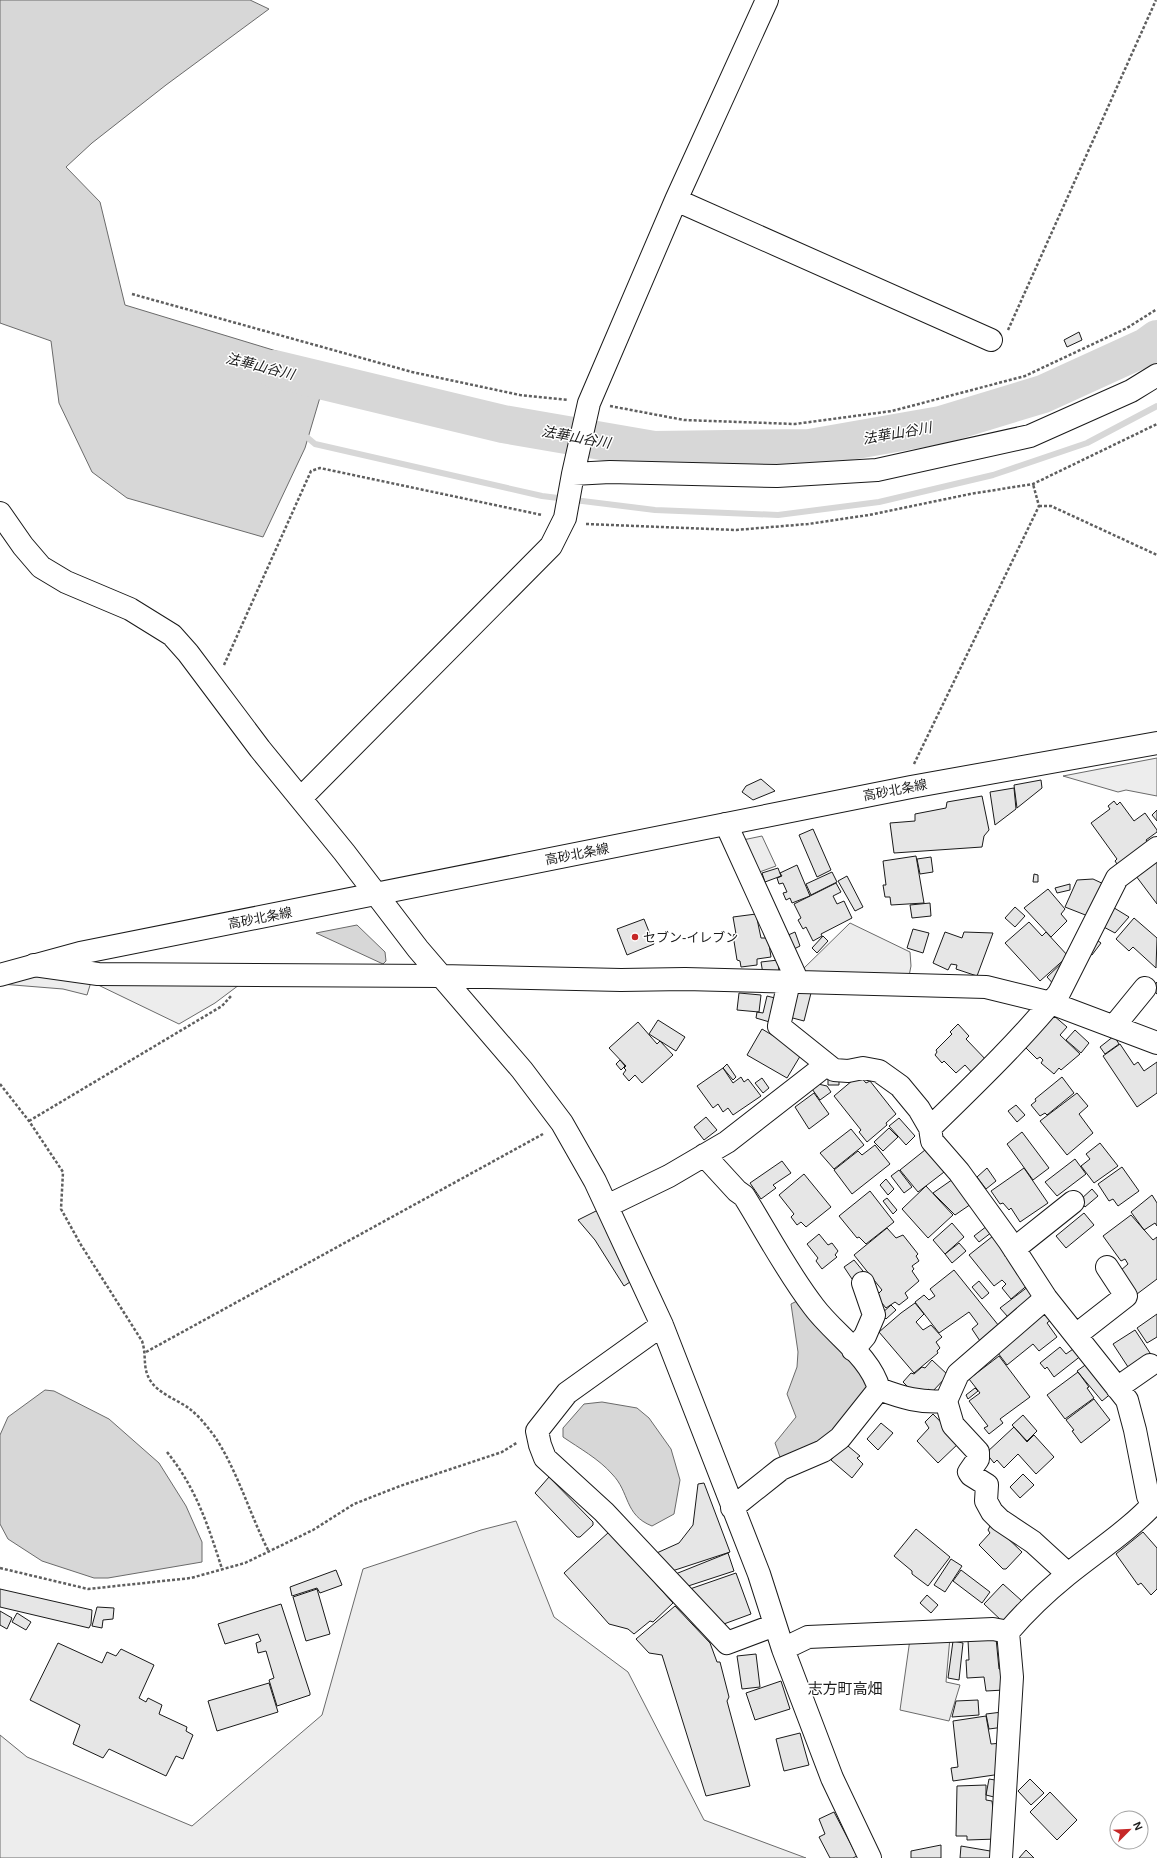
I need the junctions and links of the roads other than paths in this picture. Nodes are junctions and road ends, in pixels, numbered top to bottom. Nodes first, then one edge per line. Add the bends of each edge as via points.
1 (767, 0) edge
2 (676, 200) junction
3 (991, 340) road end
4 (1157, 375) edge
5 (571, 482) junction
6 (0, 513) edge
7 (1157, 743) edge
8 (301, 798) junction
9 (726, 824) junction
10 (1157, 848) edge
11 (376, 895) junction
12 (33, 965) junction
13 (0, 975) edge
14 (441, 976) junction
15 (794, 982) junction
16 (1145, 988) dead end
17 (1051, 1003) junction
18 (1114, 1026) junction
19 (1157, 1043) edge
20 (826, 1064) junction
21 (930, 1128) junction
22 (704, 1155) junction
23 (1073, 1202) dead end
24 (607, 1206) junction
25 (1014, 1249) junction
26 (1106, 1267) dead end
27 (863, 1284) dead end
28 (1046, 1298) junction
29 (662, 1325) junction
30 (1076, 1335) junction
31 (853, 1350) junction
32 (1150, 1365) dead end
33 (1117, 1388) junction
34 (879, 1390) junction
35 (946, 1401) junction
36 (732, 1508) junction
37 (1153, 1510) edge
38 (1068, 1574) junction
39 (775, 1625) junction
40 (1008, 1632) junction
41 (782, 1649) junction
42 (870, 1858) edge
43 (1001, 1858) edge

1 - 2 street
2 - 3 street
2 - 5 street via 589,402
4 - 5 street via 1130,391 1030,436 877,470 777,476 610,472
5 - 8 street via 564,520 551,546
6 - 8 street via 41,567 66,582 130,609 172,635
7 - 9 street, 高砂北条線 via 911,787
8 - 11 street
9 - 11 street, 高砂北条線
9 - 15 street
10 - 17 street via 1117,878 1059,993
11 - 12 street, 高砂北条線 via 80,953
11 - 14 street
12 - 13 street, 高砂北条線
12 - 14 street via 98,974
14 - 15 street
14 - 24 street via 522,1070 562,1123
15 - 17 street via 986,987
15 - 20 street via 779,1026
16 - 18 street
17 - 18 street
17 - 21 street via 1010,1050
18 - 19 street
20 - 21 street via 834,1070 863,1068 879,1071 900,1086 919,1109
20 - 22 street via 727,1142
21 - 25 street via 932,1141 959,1172
22 - 24 street
22 - 31 street via 744,1196 791,1276 815,1308
23 - 25 street
24 - 29 street
25 - 28 street
26 - 30 street via 1126,1296
27 - 31 street via 874,1315 865,1336
28 - 30 street
28 - 35 street via 958,1374
29 - 36 street
29 - 39 street via 567,1393 537,1431 540,1445 545,1458 604,1512 727,1644
30 - 33 street
31 - 34 street via 876,1379
32 - 33 street
33 - 37 street via 1127,1400
34 - 35 street via 925,1402
34 - 36 street via 840,1438 823,1451 782,1469
35 - 38 street via 953,1425 978,1452 978,1459 969,1472 987,1485 986,1501 992,1512 1033,1542
36 - 39 street via 759,1574
37 - 38 street
38 - 40 street via 1030,1607
39 - 41 street
40 - 41 street via 993,1629 808,1637
40 - 43 street via 1012,1677
41 - 42 street via 832,1778

